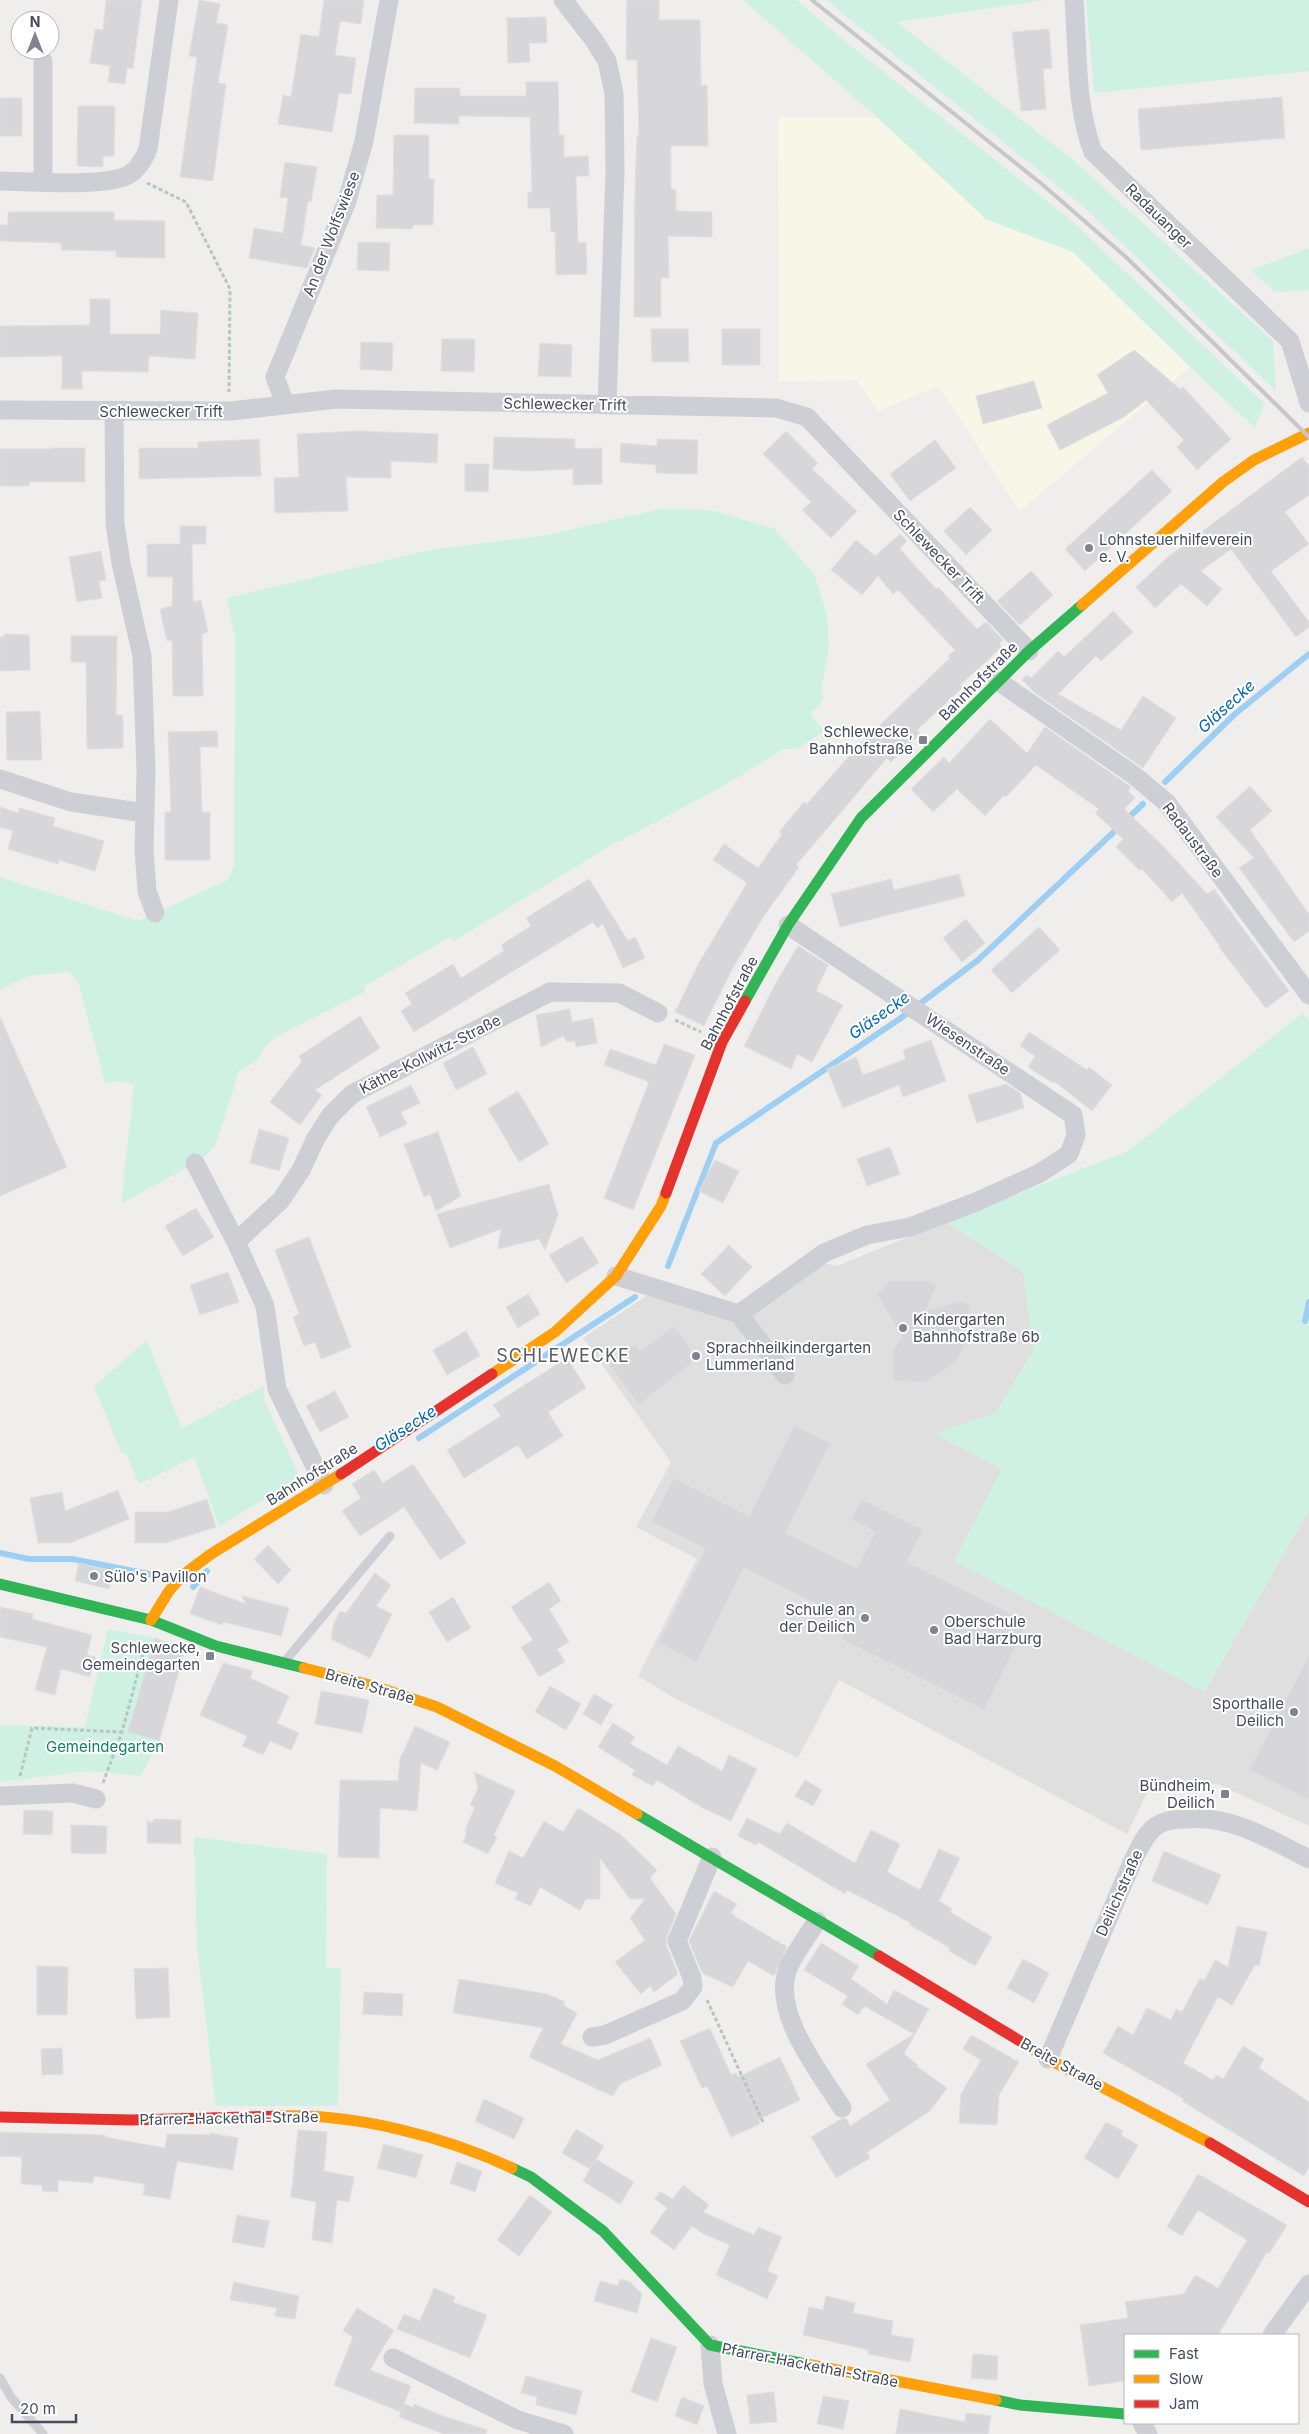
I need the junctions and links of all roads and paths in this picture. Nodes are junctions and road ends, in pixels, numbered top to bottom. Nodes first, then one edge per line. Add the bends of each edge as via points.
1 (169, 0) edge
2 (389, 0) edge
3 (564, 0) edge
4 (1074, 0) edge
5 (43, 61) dead end
6 (128, 175) junction
7 (0, 181) edge
8 (43, 181) junction
9 (229, 394) dead end
10 (1309, 403) edge
11 (285, 404) junction
12 (607, 405) junction
13 (0, 410) edge
14 (114, 411) junction
15 (1309, 433) edge
16 (1029, 651) junction
17 (998, 681) junction
18 (0, 780) edge
19 (145, 813) junction
20 (155, 913) dead end
21 (788, 925) junction
22 (1309, 995) edge
23 (658, 1013) joint
24 (722, 1042) junction
25 (195, 1163) dead end
26 (236, 1242) junction
27 (616, 1276) junction
28 (739, 1314) junction
29 (785, 1375) dead end
30 (324, 1485) junction
31 (390, 1536) dead end
32 (0, 1584) edge
33 (151, 1620) junction
34 (284, 1663) junction
35 (122, 1732) junction
36 (7, 1796) edge
37 (96, 1800) joint
38 (712, 1857) junction
39 (1309, 1859) edge
40 (817, 1920) junction
41 (693, 1987) junction
42 (592, 2037) dead end
43 (1048, 2059) junction
44 (842, 2108) dead end
45 (0, 2117) edge
46 (763, 2122) dead end
47 (1309, 2202) edge
48 (1309, 2284) edge
49 (1273, 2334) edge
50 (710, 2345) junction
51 (392, 2358) dead end
52 (0, 2378) edge
53 (1124, 2414) edge
54 (43, 2434) edge
55 (564, 2434) edge
56 (727, 2434) edge

1 - 6 street via 148,149 143,161
2 - 11 street, An der Wolfswiese via 364,140 347,201 276,377
3 - 12 street via 607,61 614,93 615,171
4 - 10 street, Radauanger via 1082,109 1093,152 1290,342
5 - 8 street
6 - 8 street via 106,181
6 - 9 path via 186,202 230,289
7 - 8 street
11 - 12 street, Schlewecker Trift via 336,399
11 - 14 street, Schlewecker Trift via 231,411
12 - 16 street, Schlewecker Trift via 776,408 807,417
13 - 14 street, Schlewecker Trift
14 - 19 street via 117,543 142,656
15 - 16 street, Bahnhofstraße via 1254,460 1223,482
16 - 17 street, Bahnhofstraße
17 - 21 street, Bahnhofstraße via 861,818
17 - 22 street, Radaustraße via 1135,776 1167,803
18 - 19 street via 71,802
19 - 20 street via 147,891
21 - 24 street, Bahnhofstraße
21 - 28 street, Wiesenstraße via 1073,1114 1076,1135 1069,1154 1040,1173 910,1227 867,1235 824,1253
23 - 24 path
23 - 26 street, Käthe-Kollwitz-Straße via 620,993 550,992 352,1094 330,1116 281,1200
24 - 27 street, Bahnhofstraße via 661,1206
25 - 26 street
26 - 30 street via 265,1306 276,1389
27 - 28 street
27 - 30 street, Bahnhofstraße via 555,1332
28 - 29 street
30 - 33 street, Bahnhofstraße via 211,1554 183,1575
31 - 34 lane
32 - 33 street, Breite Straße
33 - 34 street, Breite Straße via 216,1646
33 - 35 path
34 - 38 street, Breite Straße via 382,1688 437,1707 555,1766
35 - 36 path via 32,1728
35 - 37 path
36 - 37 street via 73,1793
38 - 40 street, Breite Straße
38 - 41 street via 677,1941
39 - 43 street, Deilichstraße via 1240,1825 1214,1819 1172,1820 1156,1826 1144,1838 1134,1858
40 - 43 street, Breite Straße
40 - 44 street via 789,1967 784,1996 798,2037
41 - 42 street via 682,2002 605,2035
41 - 46 path via 704,1993
43 - 47 street, Breite Straße via 1222,2149
45 - 50 street, Pfarrer-Hackethal-Straße via 131,2120 314,2116 368,2122 480,2153 531,2177 602,2231
48 - 49 street
50 - 53 street, Pfarrer-Hackethal-Straße via 1020,2405
50 - 56 street via 713,2384
51 - 55 street via 518,2420
52 - 54 lane via 11,2397

